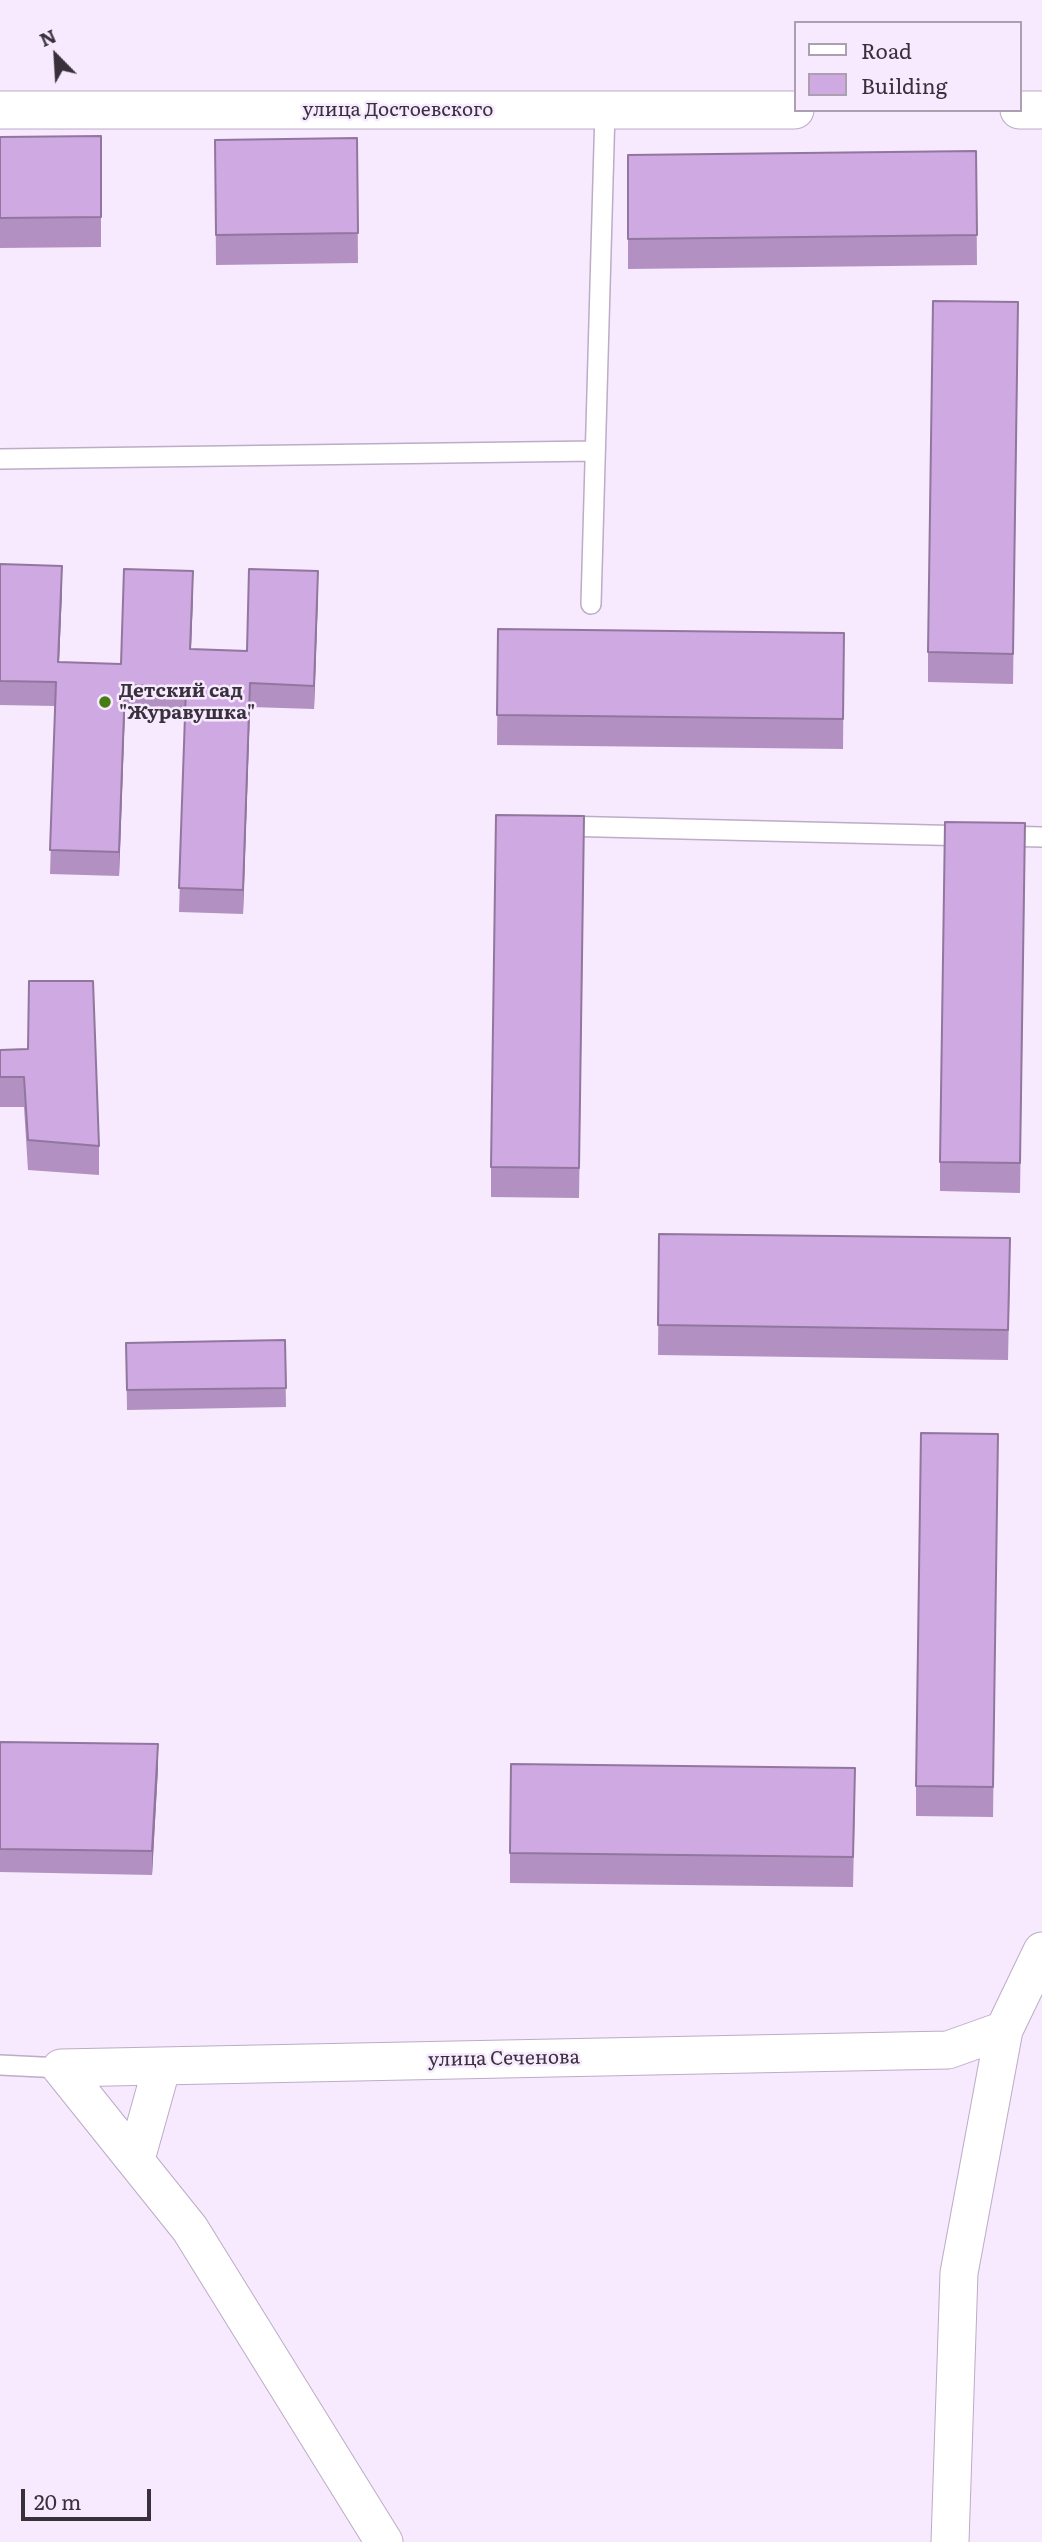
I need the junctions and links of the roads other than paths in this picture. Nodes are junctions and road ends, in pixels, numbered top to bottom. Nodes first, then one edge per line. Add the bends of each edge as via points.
1 (0, 110) edge
2 (605, 110) junction
3 (794, 110) edge
4 (1021, 110) edge
5 (1042, 110) edge
6 (595, 451) junction
7 (0, 459) edge
8 (591, 604) dead end
9 (559, 826) edge
10 (1042, 837) edge
11 (1042, 1951) edge
12 (1004, 2030) junction
13 (0, 2065) edge
14 (162, 2066) junction
15 (61, 2068) junction
16 (136, 2159) junction
17 (384, 2542) edge
18 (950, 2542) edge

1 - 2 street, улица Достоевского
2 - 3 street, улица Достоевского
2 - 6 lane
4 - 5 street
6 - 7 lane
6 - 8 lane
9 - 10 lane
11 - 12 street
12 - 14 street, улица Сеченова via 948,2050
12 - 18 street via 959,2273
13 - 15 lane, улица Сеченова
14 - 15 street, улица Сеченова
14 - 16 street
15 - 16 street
16 - 17 street via 190,2229

